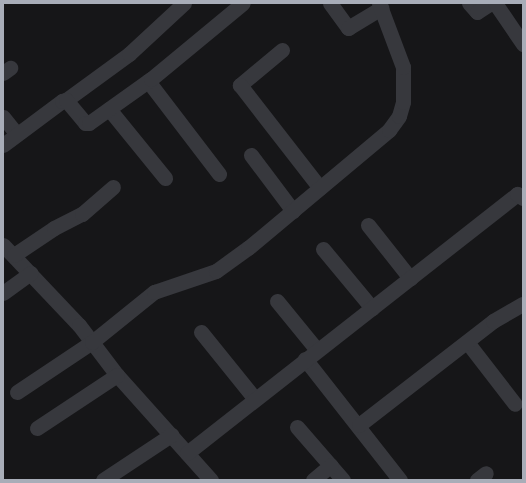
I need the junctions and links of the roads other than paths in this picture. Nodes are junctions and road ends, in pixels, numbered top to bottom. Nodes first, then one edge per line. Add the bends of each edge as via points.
1 (184, 3) edge
2 (243, 3) edge
3 (330, 3) edge
4 (469, 3) edge
5 (491, 3) edge
6 (496, 3) edge
7 (380, 5) edge
8 (523, 44) edge
9 (282, 50) dead end
10 (148, 81) junction
11 (66, 100) junction
12 (109, 109) junction
13 (3, 117) edge
14 (17, 134) junction
15 (3, 145) edge
16 (251, 155) dead end
17 (219, 174) dead end
18 (165, 178) dead end
19 (113, 187) dead end
20 (320, 188) junction
21 (523, 198) edge
22 (294, 211) junction
23 (368, 225) dead end
24 (323, 248) dead end
25 (8, 250) edge
26 (31, 273) junction
27 (410, 278) junction
28 (3, 294) edge
29 (277, 301) dead end
30 (523, 304) edge
31 (372, 308) junction
32 (201, 332) dead end
33 (92, 342) junction
34 (467, 342) junction
35 (311, 354) junction
36 (116, 375) junction
37 (17, 392) dead end
38 (255, 399) junction
39 (515, 404) dead end
40 (359, 425) junction
41 (297, 427) dead end
42 (37, 428) dead end
43 (171, 435) junction
44 (187, 453) junction
45 (331, 465) junction
46 (103, 480) edge
47 (211, 480) edge
48 (313, 480) edge
49 (343, 480) edge
50 (400, 480) edge

1 - 11 street via 129,54
2 - 10 street
3 - 7 street via 348,28
4 - 5 street via 476,12
6 - 8 street
7 - 20 street via 403,67 404,87 399,116 389,130
9 - 20 street via 241,84 240,88
10 - 12 street
10 - 17 street
11 - 12 street via 87,124
11 - 14 street
12 - 18 street
13 - 14 street
14 - 15 street
16 - 22 street
19 - 25 street via 82,214
20 - 22 street
21 - 27 street via 517,194
22 - 33 street via 216,271 154,292
23 - 27 street
24 - 31 street
25 - 26 street
26 - 28 street
26 - 33 street
27 - 31 street
29 - 35 street
30 - 34 street via 493,321
31 - 35 street
32 - 38 street
33 - 36 street
33 - 37 street
34 - 39 street
34 - 40 street
35 - 38 street
35 - 40 street
36 - 42 street
36 - 43 street
38 - 44 street
40 - 50 street
41 - 45 street
43 - 44 street
43 - 46 street
44 - 47 street
45 - 48 street
45 - 49 street

